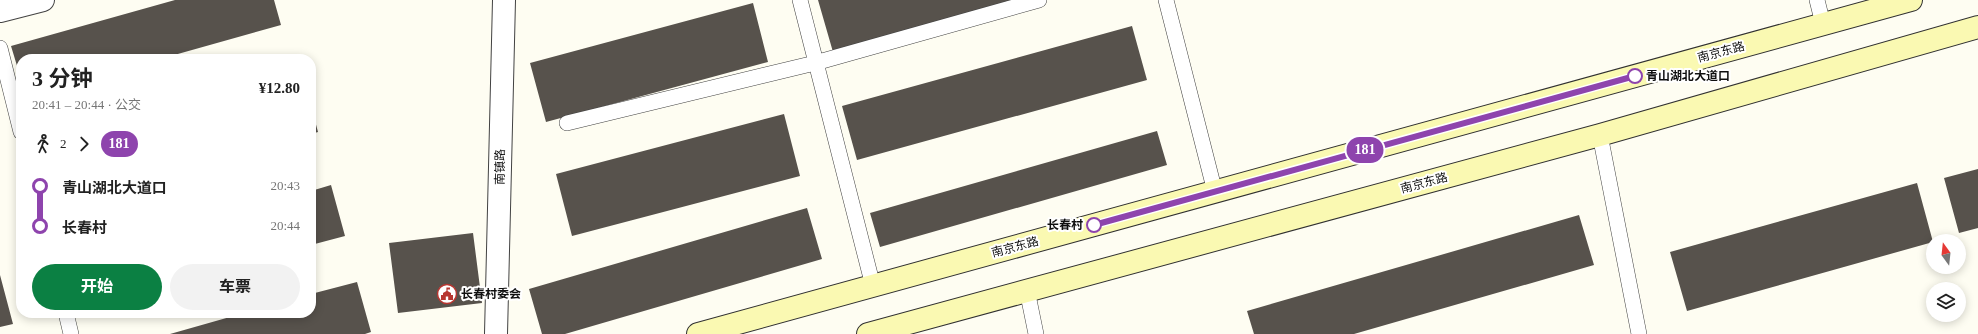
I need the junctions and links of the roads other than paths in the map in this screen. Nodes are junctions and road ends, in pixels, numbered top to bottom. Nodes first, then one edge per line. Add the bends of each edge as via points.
1 (43, 0) edge
2 (504, 0) edge
3 (800, 0) edge
4 (1039, 0) edge
5 (1166, 0) edge
6 (1817, 0) edge
7 (1911, 0) edge
8 (0, 11) edge
9 (1823, 24) junction
10 (1978, 27) edge
11 (0, 48) edge
12 (815, 63) junction
13 (16, 112) edge
14 (567, 123) dead end
15 (1600, 136) junction
16 (1215, 192) junction
17 (873, 286) junction
18 (1027, 290) junction
19 (67, 318) edge
20 (71, 334) edge
21 (496, 334) edge
22 (698, 334) edge
23 (868, 334) edge
24 (1036, 334) edge
25 (1639, 334) edge

1 - 8 street
2 - 21 street, 南镇路
3 - 12 lane
4 - 12 lane
5 - 16 lane
6 - 9 lane
7 - 9 main road, 南京东路
9 - 16 main road, 南京东路
10 - 15 main road, 南京东路
11 - 13 lane
12 - 14 lane
12 - 17 lane
15 - 18 main road, 南京东路
15 - 25 lane
16 - 17 main road, 南京东路
17 - 22 main road, 南京东路
18 - 23 main road, 南京东路
18 - 24 lane
19 - 20 lane

